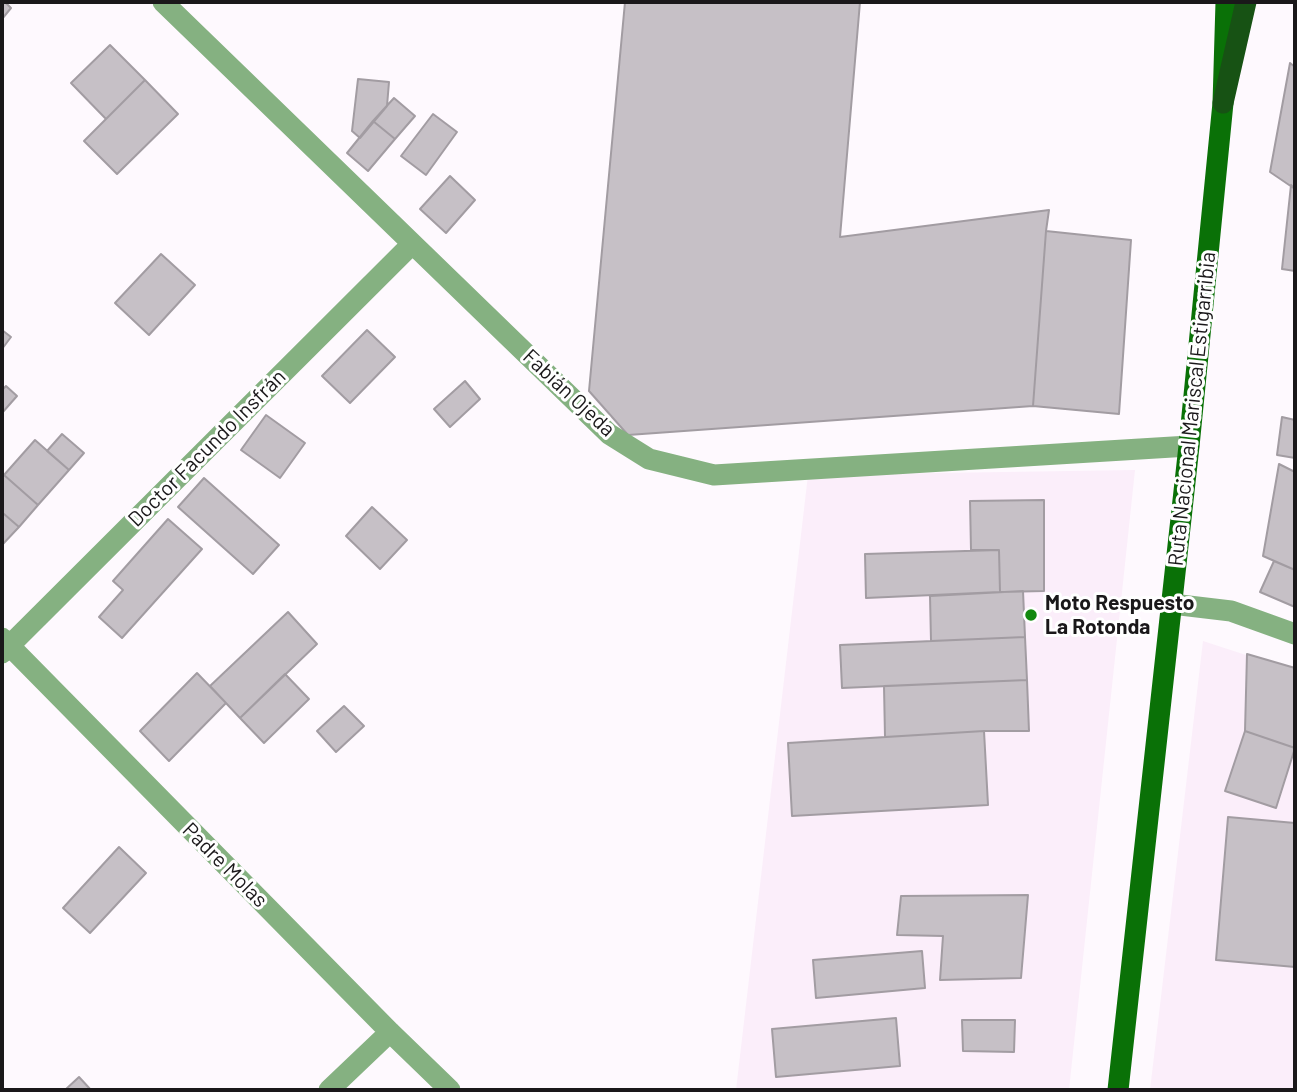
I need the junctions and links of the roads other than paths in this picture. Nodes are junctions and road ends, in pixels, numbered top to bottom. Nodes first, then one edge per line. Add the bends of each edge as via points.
1 (163, 2) edge
2 (1226, 2) edge
3 (1246, 2) edge
4 (1223, 103) junction
5 (412, 244) junction
6 (1189, 446) junction
7 (1172, 604) junction
8 (1295, 634) edge
9 (4, 646) edge
10 (390, 1032) junction
11 (329, 1090) edge
12 (450, 1090) edge
13 (1118, 1090) edge

1 - 5 street, Fabián Ojeda
2 - 4 main road, Ruta Nacional Mariscal Estigarribia
3 - 4 highway
4 - 6 main road, Ruta Nacional Mariscal Estigarribia
5 - 6 street, Fabián Ojeda via 609,434 649,459 714,475
5 - 9 street, Doctor Facundo Insfrán
6 - 7 main road, Ruta Nacional Mariscal Estigarribia
7 - 8 street via 1231,611
7 - 13 main road, Ruta Nacional Mariscal Estigarribia
9 - 10 street, Padre Molas
10 - 11 street
10 - 12 street, Padre Molas

